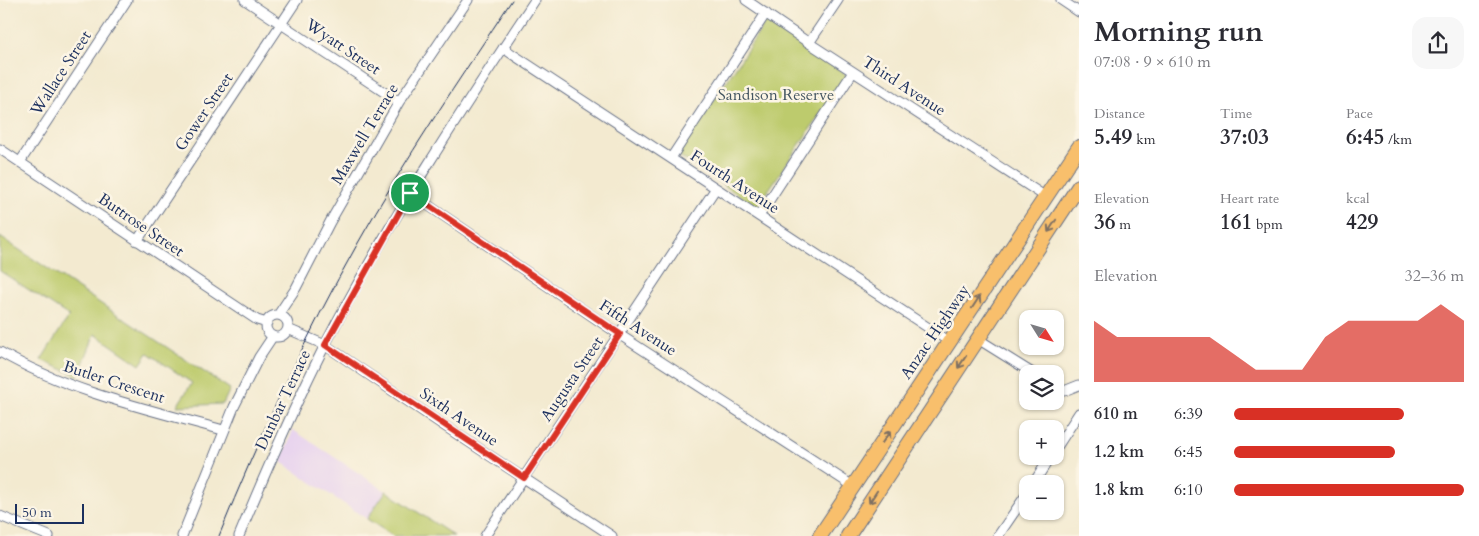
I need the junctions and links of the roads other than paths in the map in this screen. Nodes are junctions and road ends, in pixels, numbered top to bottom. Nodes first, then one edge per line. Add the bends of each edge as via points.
1 (127, 0) edge
2 (245, 0) edge
3 (297, 0) edge
4 (468, 0) edge
5 (535, 0) edge
6 (746, 0) edge
7 (838, 0) edge
8 (1061, 0) edge
9 (1079, 12) edge
10 (766, 13) junction
11 (281, 24) junction
12 (809, 43) junction
13 (503, 48) junction
14 (853, 72) junction
15 (399, 102) junction
16 (1079, 147) edge
17 (0, 149) edge
18 (671, 158) junction
19 (20, 162) junction
20 (1079, 186) edge
21 (716, 188) junction
22 (410, 193) junction
23 (1046, 197) junction
24 (759, 216) junction
25 (137, 241) junction
26 (282, 317) junction
27 (267, 323) junction
28 (288, 329) junction
29 (620, 334) junction
30 (273, 336) junction
31 (978, 339) junction
32 (950, 342) junction
33 (325, 345) junction
34 (0, 352) edge
35 (1020, 365) edge
36 (1078, 389) edge
37 (1064, 391) edge
38 (908, 404) junction
39 (934, 404) junction
40 (1079, 413) edge
41 (898, 419) junction
42 (223, 430) junction
43 (918, 430) junction
44 (1064, 436) edge
45 (524, 478) junction
46 (853, 486) junction
47 (1019, 505) edge
48 (0, 516) edge
49 (49, 536) edge
50 (182, 536) edge
51 (238, 536) edge
52 (485, 536) edge
53 (612, 536) edge
54 (820, 536) edge
55 (848, 536) edge
56 (998, 536) edge

1 - 19 street, Wallace Street
2 - 11 street, Wyatt Street
3 - 11 street, Gower Street
4 - 15 street, Maxwell Terrace
5 - 13 street, Dunbar Terrace
6 - 10 street, Third Avenue
7 - 12 street
8 - 9 street
10 - 12 street, Third Avenue
10 - 18 street
11 - 15 street, Wyatt Street
11 - 25 street, Gower Street
12 - 14 street, Third Avenue
13 - 18 street, Fourth Avenue
13 - 22 street, Dunbar Terrace
14 - 23 street, Third Avenue
14 - 24 street
15 - 26 street, Maxwell Terrace via 330,222
16 - 23 highway, Anzac Highway
17 - 19 street, Buttrose Street
18 - 21 street, Fourth Avenue
19 - 25 street, Buttrose Street
20 -> 31 highway
21 - 24 street, Fourth Avenue
21 - 29 street, Augusta Street
22 - 29 street, Fifth Avenue
22 - 33 street, Dunbar Terrace
32 -> 23 highway, Anzac Highway
24 - 32 street, Fourth Avenue
25 - 27 street, Buttrose Street via 257,320
26 - 27 street via 272,316
26 - 28 street
27 - 30 street via 268,332
28 - 30 street via 280,336
28 - 33 street, Sixth Avenue
29 - 45 street, Augusta Street
29 - 46 street, Fifth Avenue
30 - 42 street via 258,357
31 - 35 street
31 -> 39 highway
32 - 38 highway, Anzac Highway
33 - 45 street, Sixth Avenue
33 - 51 street, Dunbar Terrace via 281,435
34 - 42 street, Butler Crescent via 99,396
36 - 37 street
38 - 39 highway via 914,412 920,412
38 - 41 highway, Anzac Highway
39 - 43 highway
40 - 44 street
41 - 43 highway via 912,422
46 -> 41 highway, Anzac Highway
42 - 50 street
43 -> 55 highway
45 - 52 street, Augusta Street
45 - 53 street, Sixth Avenue
46 - 54 highway, Anzac Highway
47 - 56 street
48 - 49 street

